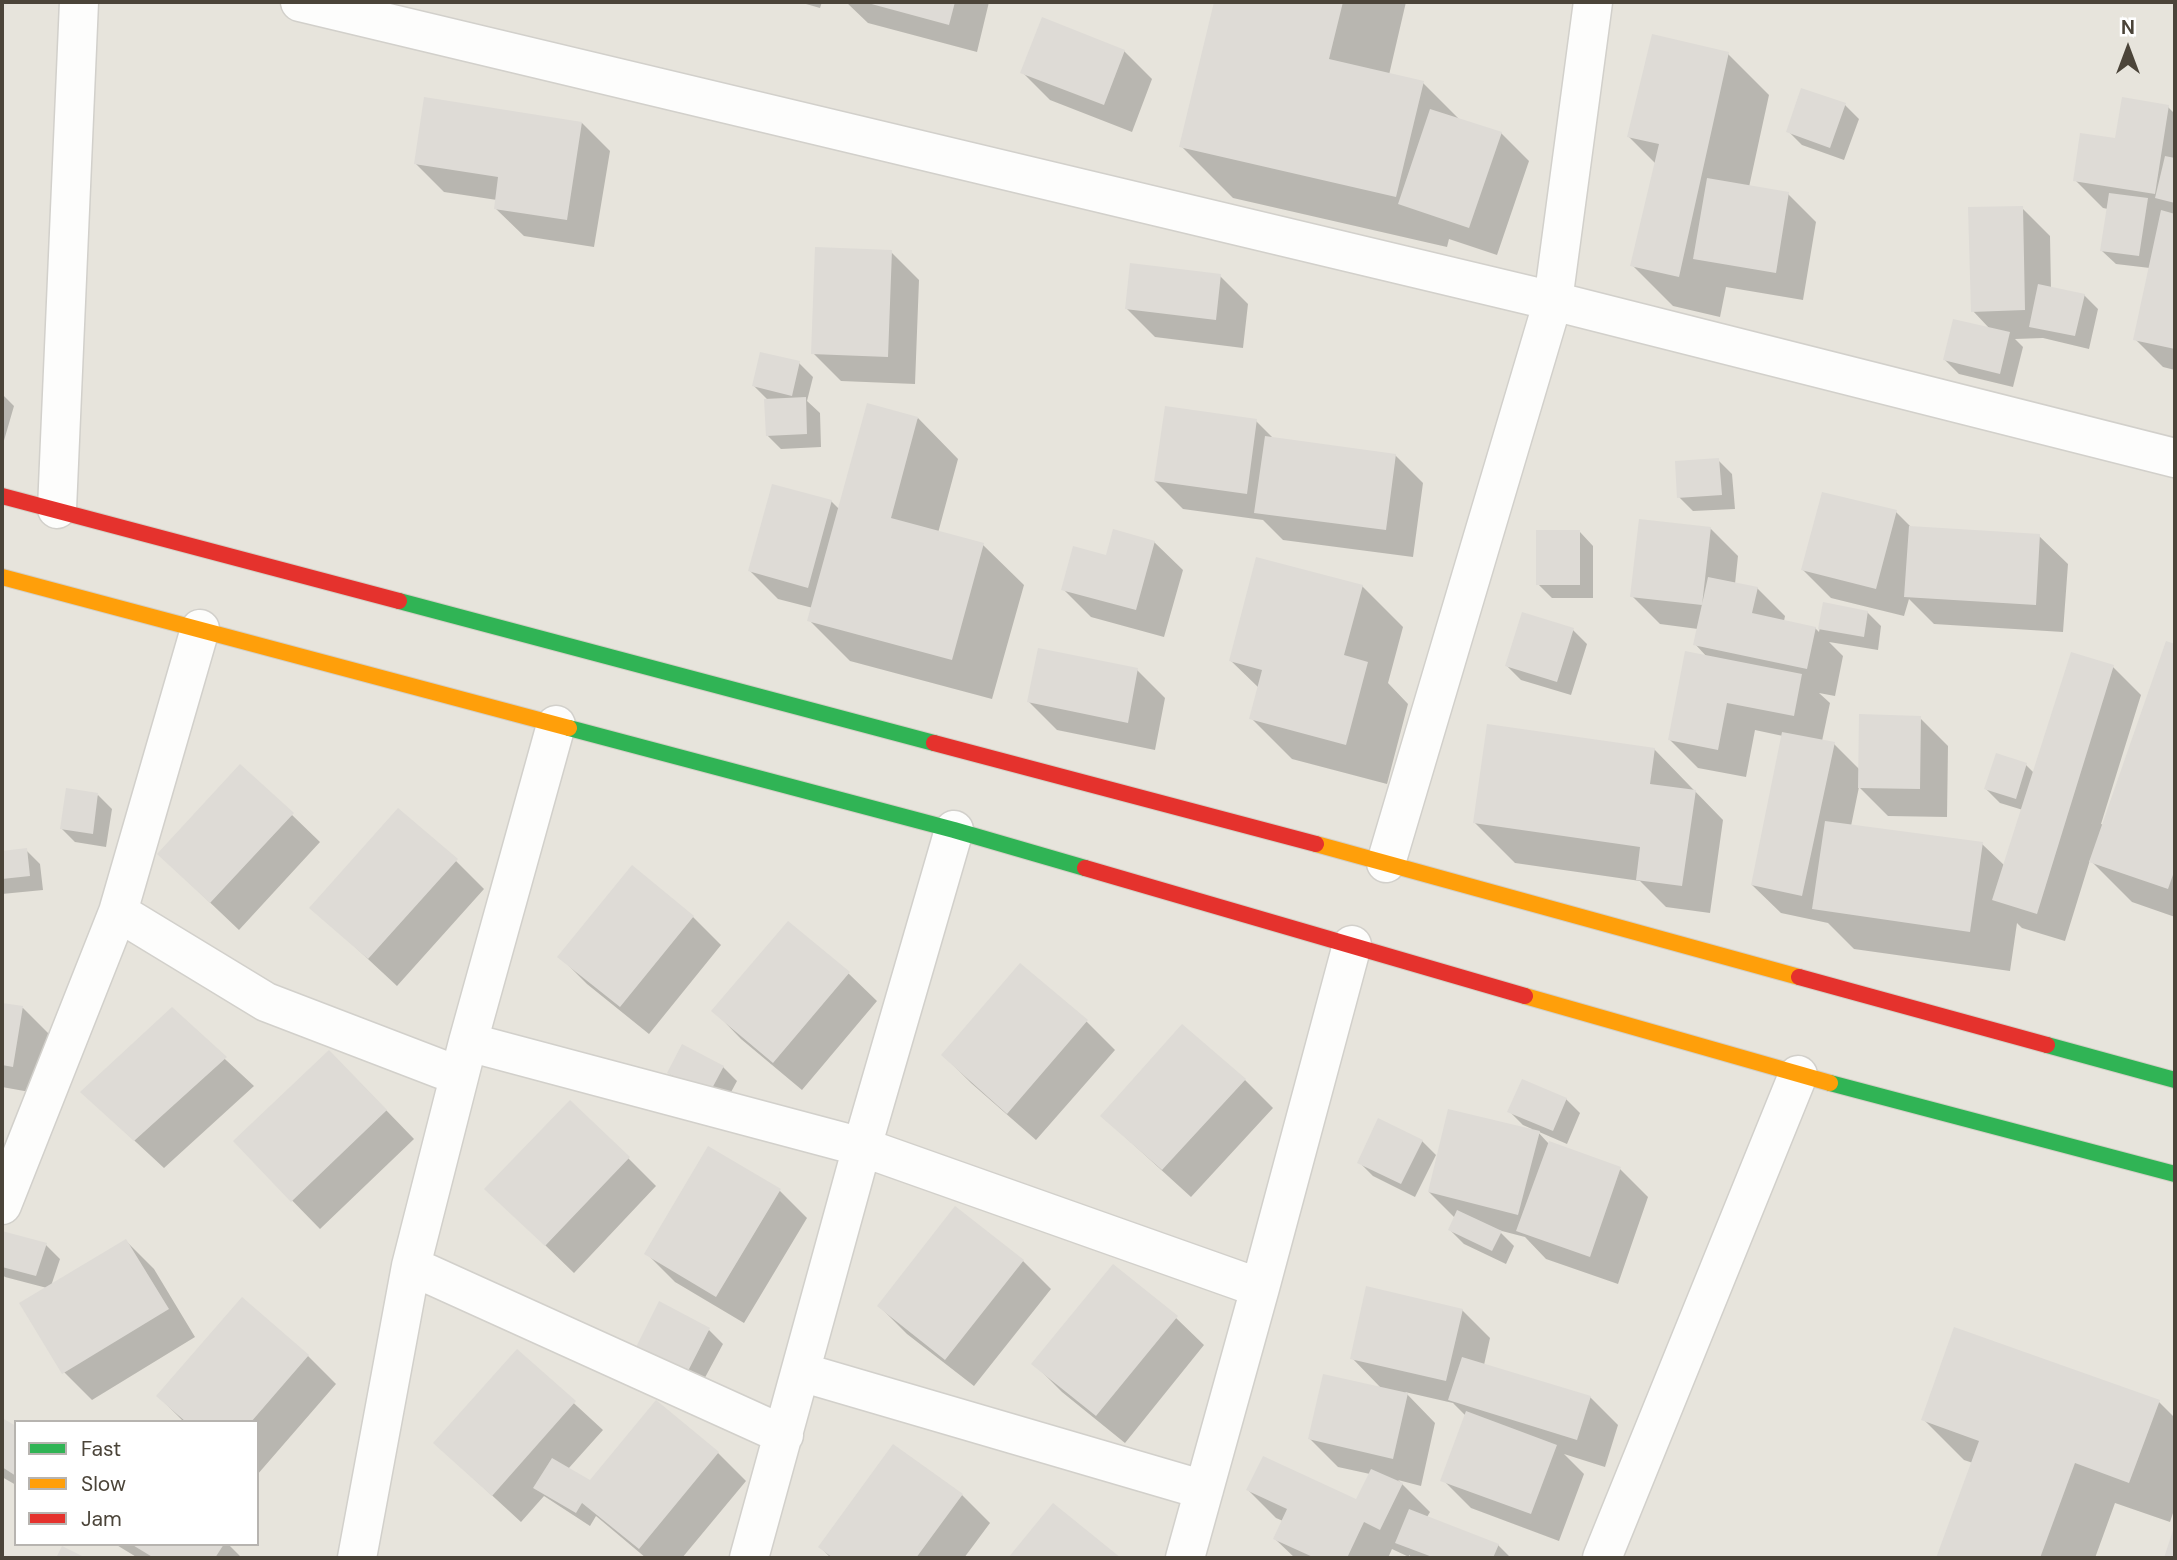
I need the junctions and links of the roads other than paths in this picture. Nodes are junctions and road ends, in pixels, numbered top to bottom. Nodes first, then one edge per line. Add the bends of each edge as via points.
1 (79, 2) edge
2 (300, 2) edge
3 (1592, 2) edge
4 (1553, 301) junction
5 (2175, 458) edge
6 (2, 496) edge
7 (57, 509) junction
8 (2, 577) edge
9 (200, 629) junction
10 (556, 724) junction
11 (954, 830) junction
12 (1386, 863) junction
13 (118, 912) junction
14 (1352, 944) junction
15 (464, 1059) junction
16 (1798, 1075) junction
17 (2175, 1080) edge
18 (862, 1147) junction
19 (2175, 1174) edge
20 (2, 1205) edge
21 (411, 1266) junction
22 (1260, 1289) junction
23 (801, 1372) junction
24 (784, 1434) junction
25 (1205, 1490) junction
26 (356, 1558) edge
27 (749, 1558) edge
28 (1185, 1558) edge
29 (1602, 1558) edge

1 - 7 street
2 - 4 street
3 - 4 street
4 - 5 street
4 - 12 street
6 - 7 street
7 - 12 street
8 - 9 street
9 - 10 street
9 - 13 street
10 - 11 street
10 - 15 street
11 - 14 street
11 - 18 street
12 - 17 street
13 - 15 street via 266,1002
13 - 20 street
14 - 16 street
14 - 22 street
15 - 18 street
15 - 21 street
16 - 19 street
16 - 29 street
18 - 22 street
18 - 23 street
21 - 24 street
21 - 26 street
22 - 25 street
23 - 24 street
23 - 25 street
24 - 27 street
25 - 28 street

